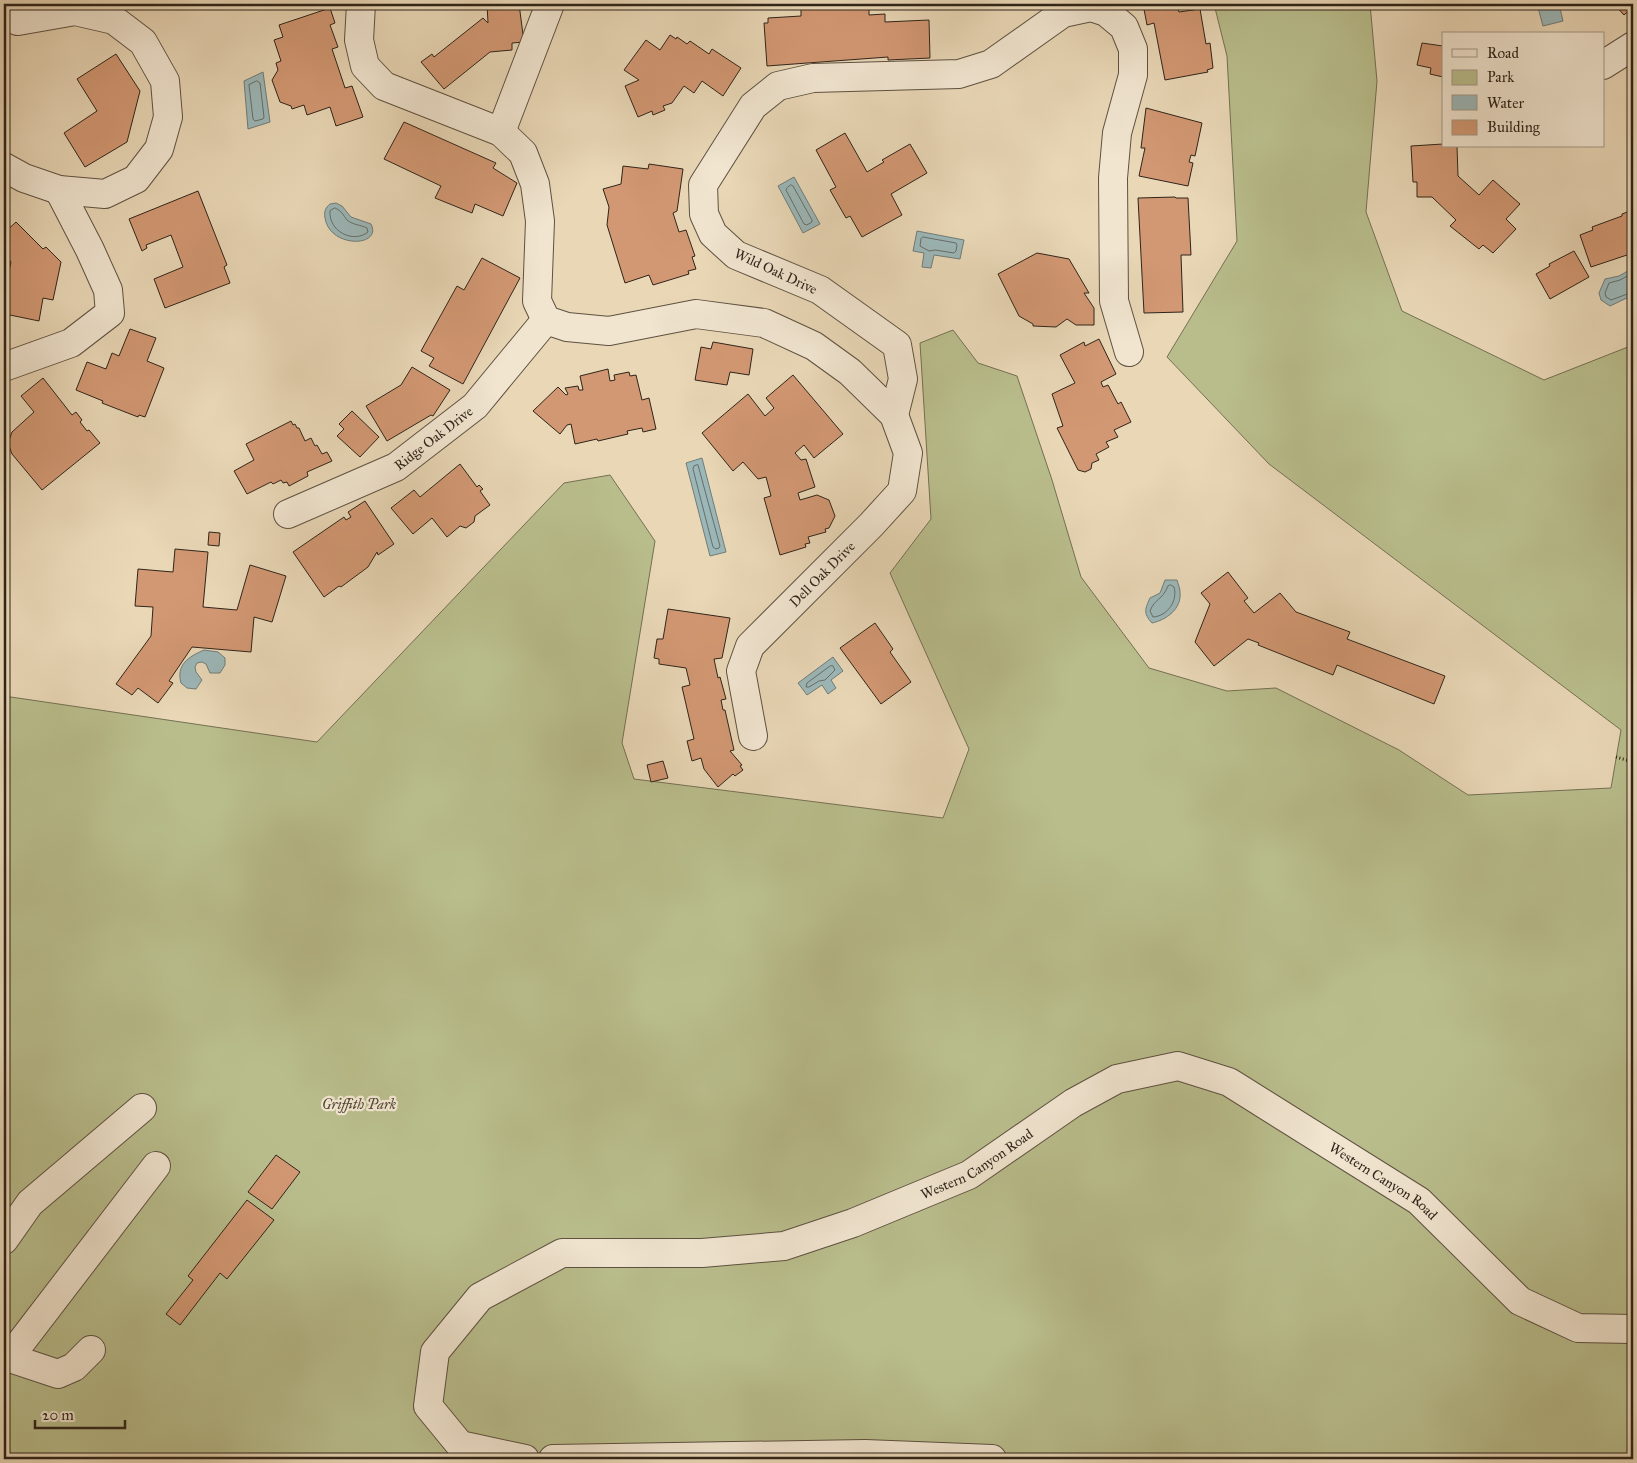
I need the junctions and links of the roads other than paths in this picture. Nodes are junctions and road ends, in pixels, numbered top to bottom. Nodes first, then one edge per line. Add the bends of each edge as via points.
1 (361, 4) edge
2 (550, 4) edge
3 (4, 16) edge
4 (1633, 46) edge
5 (1604, 64) edge
6 (501, 132) junction
7 (4, 167) edge
8 (59, 190) junction
9 (546, 320) junction
10 (1128, 352) dead end
11 (4, 367) edge
12 (894, 415) junction
13 (288, 514) dead end
14 (753, 736) dead end
15 (142, 1108) dead end
16 (156, 1166) dead end
17 (4, 1240) edge
18 (1633, 1329) edge
19 (91, 1350) dead end
20 (7, 1357) edge
21 (525, 1459) edge
22 (553, 1459) edge
23 (992, 1459) edge

1 - 6 street via 359,40 365,66 384,86
2 - 6 street
3 - 8 street via 18,21 75,11 114,20 143,42 165,81 168,117 159,149 136,179 105,194
4 - 5 street
6 - 9 street via 523,153 535,184 540,221 537,301
7 - 8 street
8 - 11 street via 108,290 110,313 71,343
9 - 12 street via 567,327 609,331 696,314 764,323 814,346 850,372
9 - 13 street, Ridge Oak Drive via 475,406 404,461
10 - 12 street, Wild Oak Drive via 1114,301 1113,178 1117,133 1133,75 1133,49 1124,27 1106,12 1091,7 1063,13 991,64 959,74 813,78 778,86 753,106 703,185 704,214 713,234 736,255 820,290 897,346 903,379
12 - 14 street, Dell Oak Drive via 908,452 902,491 750,646 741,671
15 - 17 street via 30,1203
16 - 20 street
18 - 21 street, Western Canyon Road via 1578,1328 1520,1301 1419,1201 1229,1082 1178,1066 1117,1079 1073,1103 969,1175 828,1232 784,1246 702,1253 562,1253 480,1297 435,1352 428,1406 460,1444
19 - 20 street via 74,1367 58,1374
22 - 23 street via 865,1454

